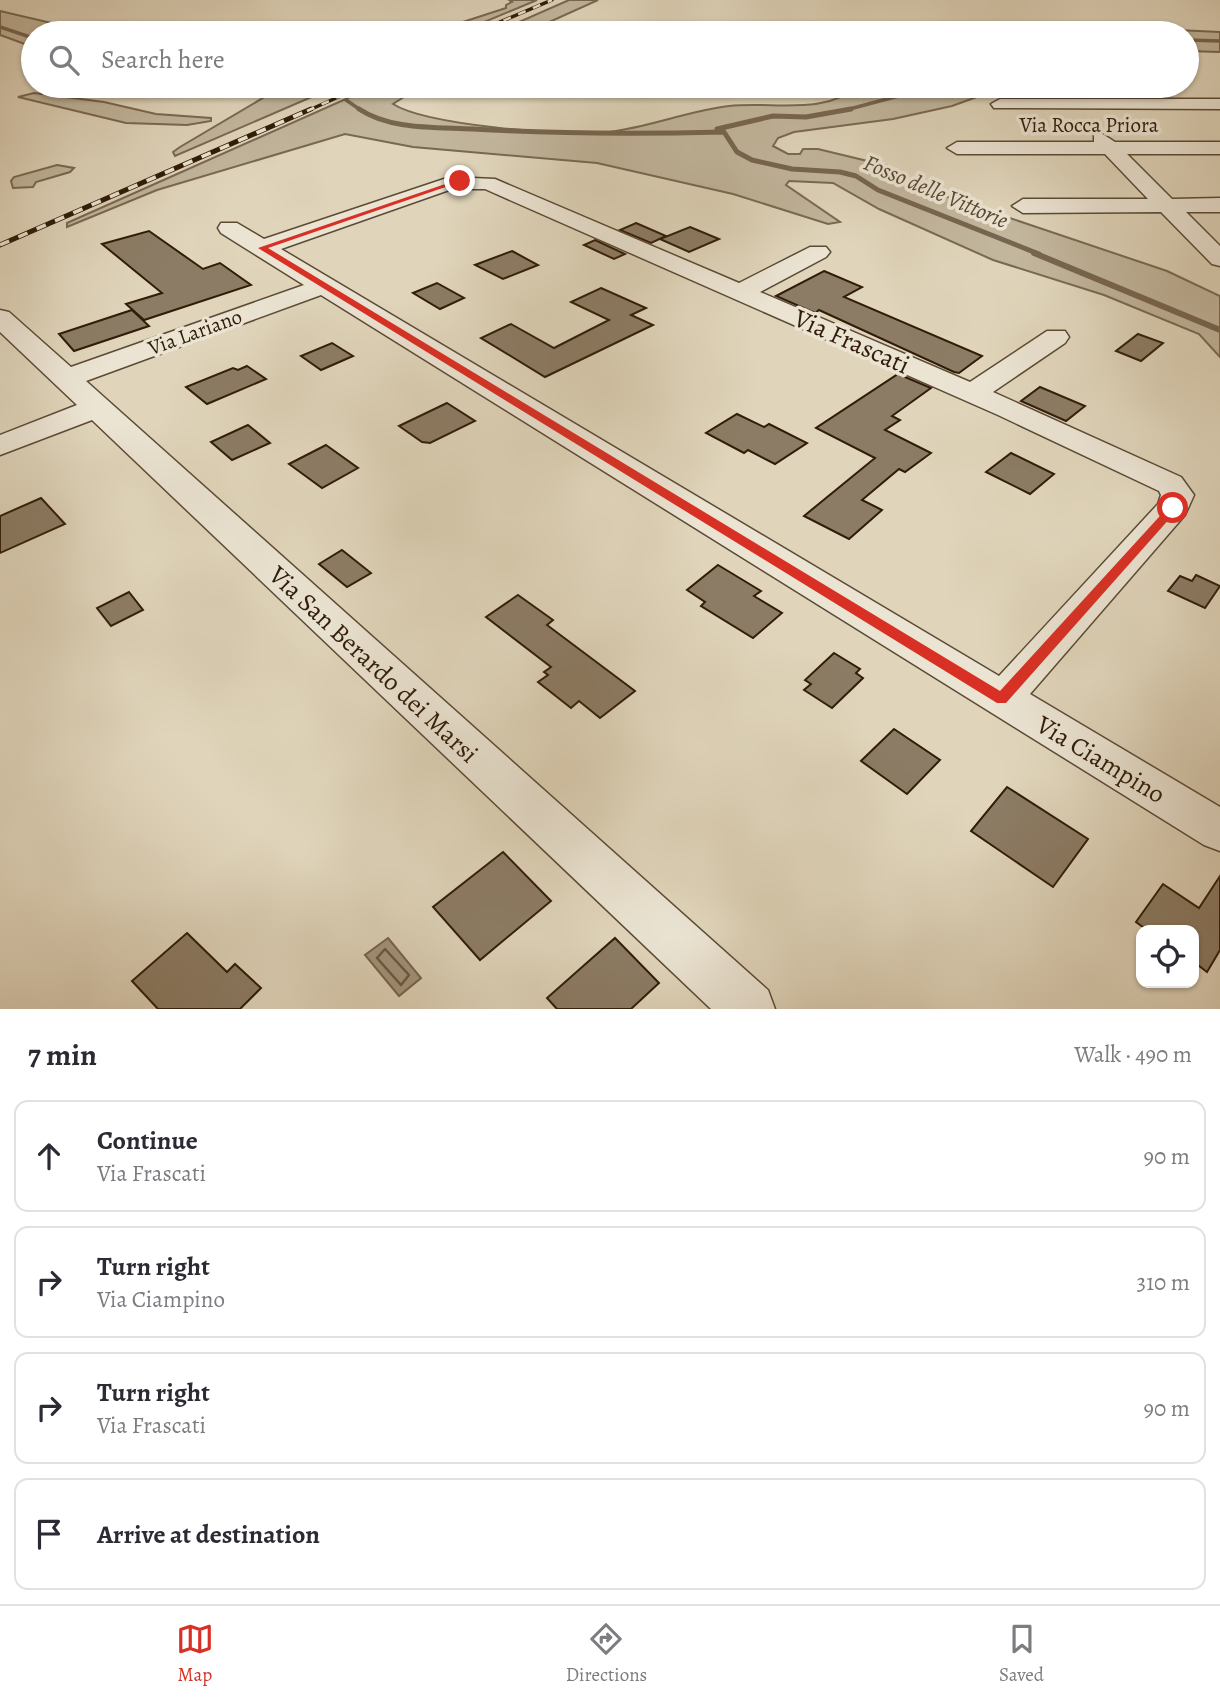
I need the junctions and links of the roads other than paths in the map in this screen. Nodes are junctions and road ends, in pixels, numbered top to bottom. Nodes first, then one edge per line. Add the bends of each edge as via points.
1 (1000, 104) dead end
2 (1064, 104) junction
3 (1220, 104) edge
4 (957, 148) dead end
5 (1110, 148) junction
6 (1220, 148) edge
7 (1170, 205) junction
8 (1220, 205) edge
9 (1023, 206) dead end
10 (229, 228) dead end
11 (262, 248) junction
12 (818, 253) dead end
13 (1220, 259) edge
14 (324, 286) junction
15 (740, 292) junction
16 (0, 318) edge
17 (1056, 337) dead end
18 (65, 379) junction
19 (972, 393) junction
20 (97, 408) junction
21 (0, 446) edge
22 (1002, 699) junction
23 (1220, 831) edge
24 (749, 1009) edge

1 - 2 street
2 - 3 street
2 - 5 street
4 - 5 street, Via Rocca Priora
5 - 6 street, Via Rocca Priora
5 - 7 street
7 - 8 street
7 - 9 street
7 - 13 street
10 - 11 street, Via Ciampino
11 - 14 street, Via Ciampino
11 - 15 street, Via Frascati via 441,186 480,181
12 - 15 street
14 - 18 street, Via Lariano
14 - 22 street, Via Ciampino
15 - 19 street, Via Frascati
16 - 18 street, Via San Berardo dei Marsi
17 - 19 street
18 - 20 street, Via San Berardo dei Marsi
19 - 22 street, Via Frascati via 1152,473 1178,495 1173,508
20 - 21 street
20 - 24 street, Via San Berardo dei Marsi
22 - 23 street, Via Ciampino

